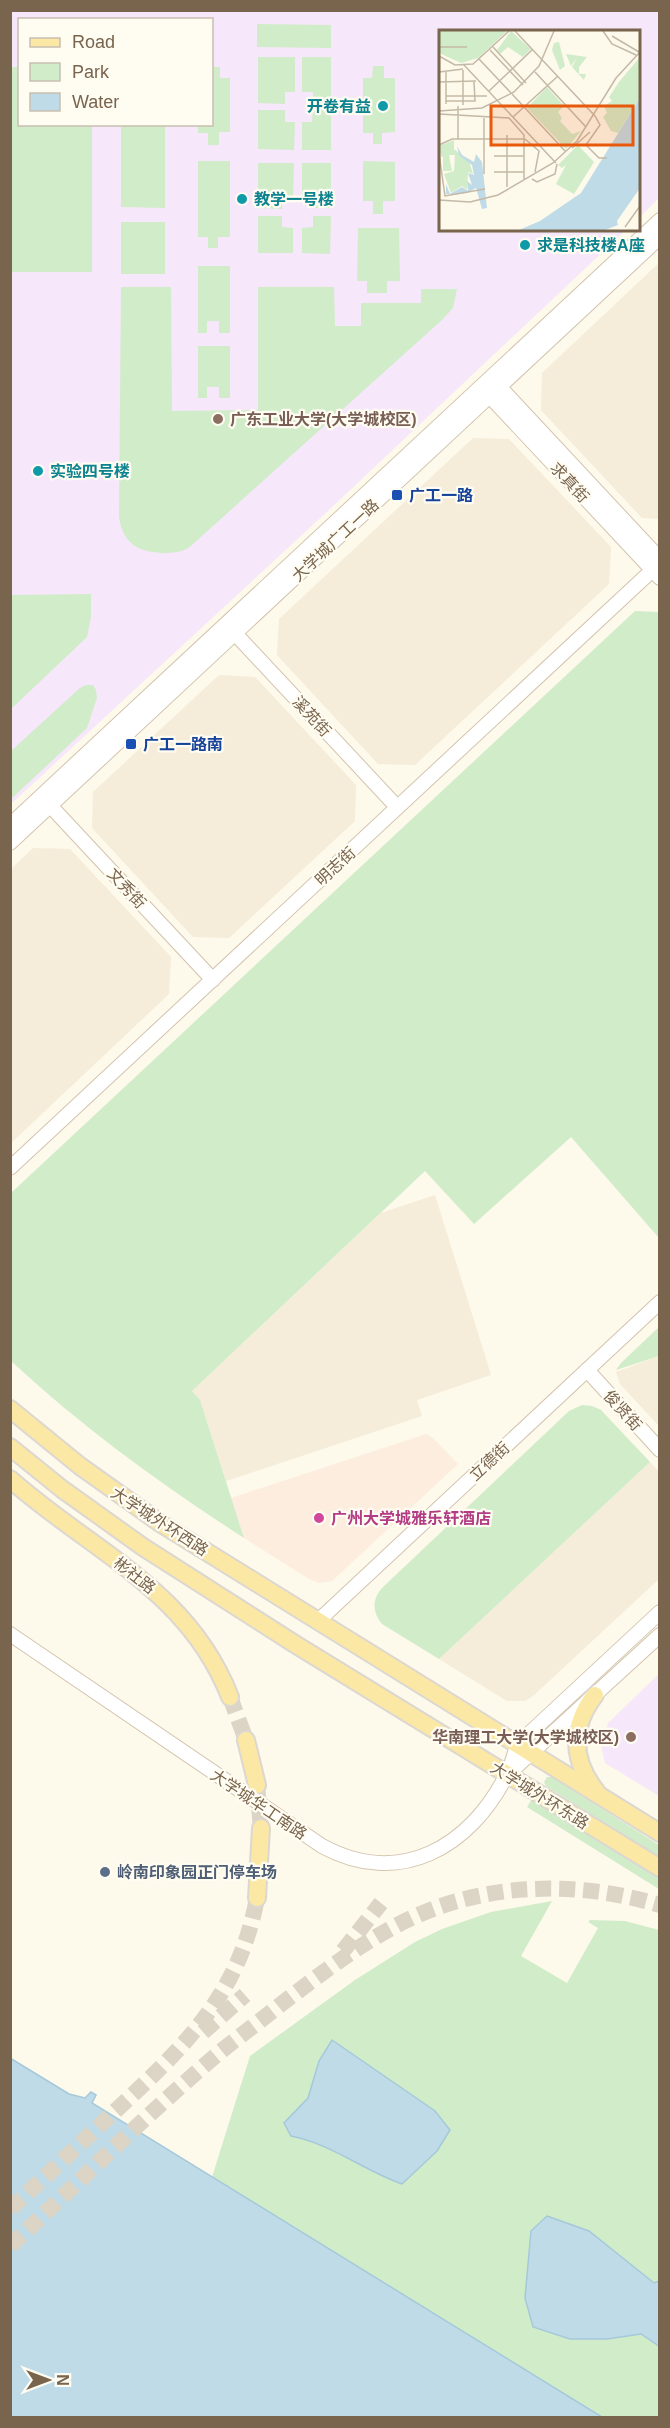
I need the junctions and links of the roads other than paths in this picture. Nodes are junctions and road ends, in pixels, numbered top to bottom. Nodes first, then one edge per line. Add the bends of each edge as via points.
1 (660, 220) edge
2 (660, 237) edge
3 (490, 387) junction
4 (658, 567) edge
5 (231, 628) junction
6 (46, 801) junction
7 (398, 807) junction
8 (10, 825) edge
9 (10, 843) edge
10 (213, 980) junction
11 (10, 1168) edge
12 (660, 1302) edge
13 (587, 1370) junction
14 (10, 1409) edge
15 (10, 1447) edge
16 (660, 1450) edge
17 (10, 1479) edge
18 (660, 1612) edge
19 (318, 1621) junction
20 (10, 1634) edge
21 (660, 1635) edge
22 (298, 1646) joint
23 (595, 1695) junction
24 (230, 1697) tunnel mouth
25 (246, 1740) tunnel mouth
26 (525, 1748) junction
27 (507, 1774) junction
28 (257, 1785) tunnel mouth
29 (603, 1798) junction
30 (261, 1828) tunnel mouth
31 (660, 1833) edge
32 (660, 1868) edge
33 (257, 1898) tunnel mouth

1 - 3 street, 大学城广工一路
2 - 3 street, 大学城广工一路
3 - 4 street, 求真街
3 - 5 street, 大学城广工一路
4 - 7 street, 明志街
5 - 6 street, 大学城广工一路
5 - 7 street, 溪苑街
6 - 8 street, 大学城广工一路
6 - 9 street, 大学城广工一路
6 - 10 street, 文秀街
7 - 10 street, 明志街
10 - 11 street, 明志街
12 - 13 street, 立德街
13 - 16 street, 俊贤街
13 - 19 street, 立德街
14 - 19 main road, 大学城外环西路 via 127,1501
15 - 22 main road, 大学城外环西路 via 111,1525
17 - 24 main road, 彬社路 via 159,1593 196,1636
18 - 26 street, 大学城华工南路
19 - 26 main road, 大学城外环东路
20 - 27 street, 大学城华工南路 via 322,1846 350,1859 395,1863 421,1858 442,1848 463,1834 480,1815
21 - 23 street, 大学城华工南路
22 - 27 main road, 大学城外环东路
23 - 26 street, 大学城华工南路
23 - 29 main road via 581,1715 577,1745 588,1779
25 - 28 main road
26 - 27 street, 大学城华工南路
26 - 29 main road, 大学城外环东路
27 - 32 main road, 大学城外环东路
29 - 31 main road, 大学城外环东路
30 - 33 main road

